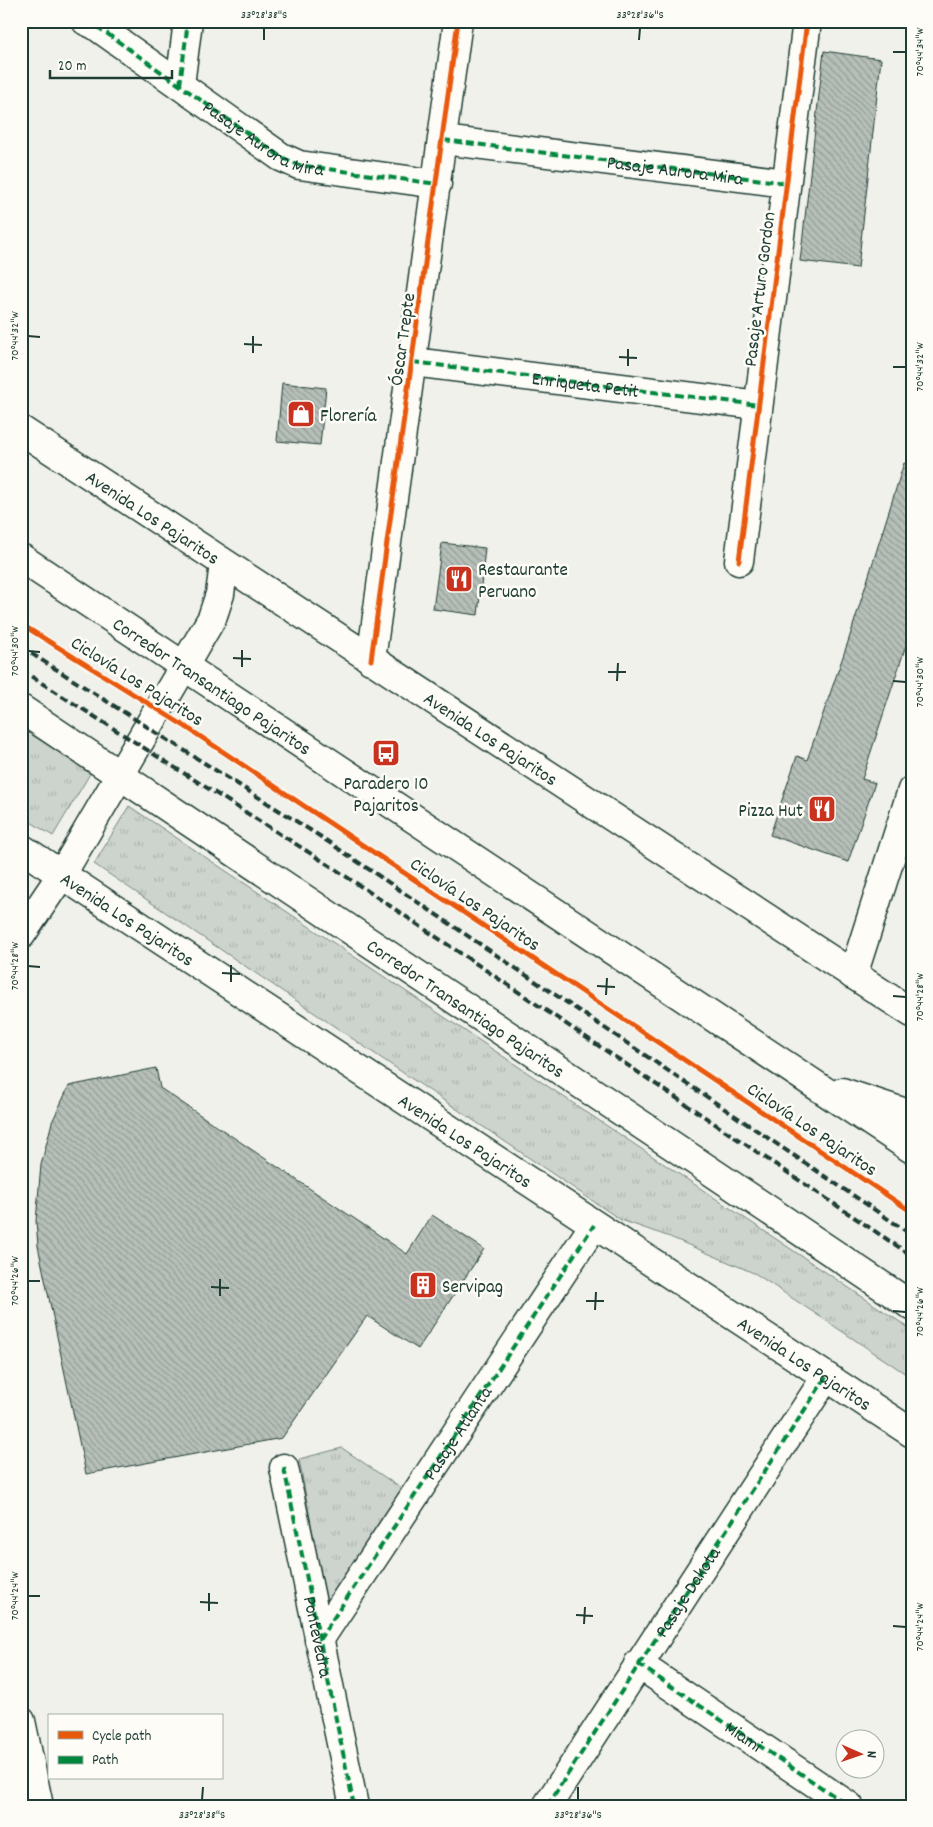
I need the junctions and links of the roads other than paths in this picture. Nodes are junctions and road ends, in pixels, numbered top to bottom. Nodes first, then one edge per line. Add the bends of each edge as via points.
1 (86, 21) edge
2 (188, 21) edge
3 (458, 21) edge
4 (806, 21) edge
5 (180, 85) junction
6 (444, 140) junction
7 (786, 183) junction
8 (437, 184) junction
9 (413, 362) junction
10 (758, 405) junction
11 (21, 430) edge
12 (21, 558) edge
13 (739, 562) dead end
14 (224, 564) junction
15 (371, 660) junction
16 (184, 667) junction
17 (21, 709) edge
18 (121, 774) junction
19 (912, 790) edge
20 (21, 848) edge
21 (62, 874) junction
22 (21, 935) edge
23 (853, 975) junction
24 (912, 1013) edge
25 (804, 1079) junction
26 (912, 1116) edge
27 (912, 1149) edge
28 (594, 1225) junction
29 (912, 1306) edge
30 (826, 1377) junction
31 (912, 1433) edge
32 (284, 1468) dead end
33 (319, 1640) junction
34 (638, 1664) junction
35 (21, 1721) edge
36 (24, 1748) edge
37 (39, 1806) edge
38 (354, 1806) edge
39 (546, 1806) edge
40 (850, 1806) edge

1 - 5 street, Pasaje Aurora Mira
2 - 5 street
3 - 6 street, Óscar Trepte
4 - 7 street, Pasaje Arturo Gordon
5 - 8 street, Pasaje Aurora Mira via 281,157 298,165
6 - 7 street, Pasaje Aurora Mira
6 - 8 street, Óscar Trepte
7 - 10 street, Pasaje Arturo Gordon
8 - 9 street, Óscar Trepte
9 - 10 street, Enriqueta Petit
9 - 15 street, Óscar Trepte
10 - 13 street, Pasaje Arturo Gordon
11 - 14 street, Avenida Los Pajaritos
12 - 16 street, Corredor Transantiago Pajaritos
14 - 15 street, Avenida Los Pajaritos
14 - 16 street via 220,594 212,618
15 - 23 street, Avenida Los Pajaritos
16 - 18 street
16 - 25 street, Corredor Transantiago Pajaritos
17 - 18 street, Corredor Transantiago Pajaritos
18 - 21 street
18 - 29 street, Corredor Transantiago Pajaritos
19 - 23 street
20 - 21 street, Avenida Los Pajaritos
21 - 22 street
21 - 28 street, Avenida Los Pajaritos
23 - 24 street, Avenida Los Pajaritos
25 - 26 street, Corredor Transantiago Pajaritos
25 - 27 street, Corredor Transantiago Pajaritos
28 - 30 street, Avenida Los Pajaritos
28 - 33 street, Pasaje Atlanta
30 - 31 street, Avenida Los Pajaritos
30 - 34 street, Pasaje Dakota
32 - 33 street, Pontevedra
33 - 38 street, Pontevedra
34 - 39 street, Pasaje Dakota
34 - 40 street, Miami
35 - 36 street
36 - 37 street

